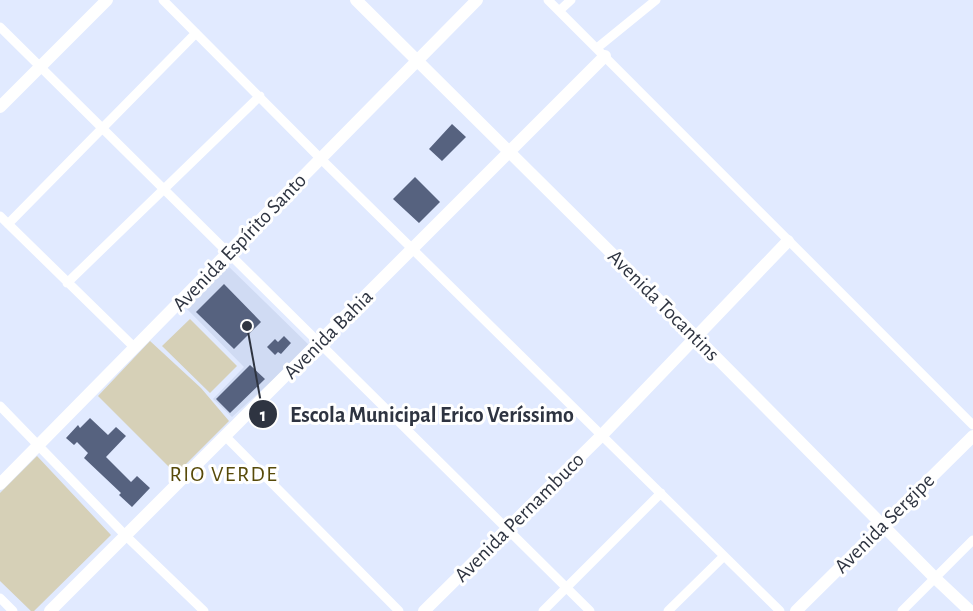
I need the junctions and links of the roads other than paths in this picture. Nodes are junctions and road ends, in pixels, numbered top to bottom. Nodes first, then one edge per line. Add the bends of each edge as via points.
1 (107, 0) edge
2 (163, 0) edge
3 (356, 0) edge
4 (477, 0) edge
5 (548, 0) edge
6 (571, 0) edge
7 (656, 0) edge
8 (559, 10) junction
9 (0, 27) edge
10 (196, 33) junction
11 (601, 52) junction
12 (416, 60) junction
13 (40, 67) junction
14 (260, 96) junction
15 (0, 107) edge
16 (102, 128) junction
17 (509, 152) junction
18 (321, 159) junction
19 (164, 190) junction
20 (0, 216) edge
21 (8, 224) junction
22 (788, 241) junction
23 (414, 248) junction
24 (228, 252) junction
25 (67, 283) junction
26 (695, 336) junction
27 (318, 342) junction
28 (135, 348) junction
29 (0, 405) edge
30 (973, 425) edge
31 (602, 435) junction
32 (225, 436) junction
33 (973, 436) edge
34 (40, 445) junction
35 (0, 484) edge
36 (661, 493) junction
37 (882, 525) junction
38 (507, 529) junction
39 (126, 536) junction
40 (973, 540) edge
41 (724, 556) junction
42 (935, 578) junction
43 (566, 588) junction
44 (0, 598) edge
45 (13, 611) edge
46 (50, 611) edge
47 (204, 611) edge
48 (399, 611) edge
49 (424, 611) edge
50 (543, 611) edge
51 (590, 611) edge
52 (668, 611) edge
53 (780, 611) edge
54 (796, 611) edge
55 (902, 611) edge
56 (970, 611) edge

1 - 13 street
2 - 10 street
3 - 12 street, Avenida Tocantins
4 - 12 street, Avenida Espírito Santo
5 - 8 street
6 - 8 street
7 - 11 street
8 - 11 street
9 - 13 street
10 - 14 street
10 - 16 street
11 - 17 street, Avenida Bahia
11 - 22 street
12 - 17 street, Avenida Tocantins
12 - 18 street, Avenida Espírito Santo
13 - 15 street
13 - 16 street
14 - 18 street
14 - 19 street
16 - 19 street
16 - 21 street
17 - 23 street, Avenida Bahia
17 - 26 street, Avenida Tocantins
18 - 23 street
18 - 24 street, Avenida Espírito Santo
19 - 24 street
19 - 25 street
20 - 21 street
21 - 25 street
22 - 26 street, Avenida Pernambuco
22 - 30 street
23 - 27 street, Avenida Bahia
23 - 31 street
24 - 27 street
24 - 28 street, Avenida Espírito Santo
25 - 28 street
26 - 31 street, Avenida Pernambuco
26 - 37 street, Avenida Tocantins
27 - 32 street, Avenida Bahia
27 - 38 street
28 - 34 street, Avenida Espírito Santo
29 - 34 street
31 - 36 street
31 - 38 street, Avenida Pernambuco
32 - 39 street, Avenida Bahia
32 - 48 street
33 - 37 street, Avenida Sergipe
34 - 35 street, Avenida Espírito Santo
34 - 39 street
36 - 41 street
36 - 43 street
37 - 42 street, Avenida Tocantins
37 - 54 street, Avenida Sergipe
38 - 43 street
38 - 49 street, Avenida Pernambuco
39 - 46 street, Avenida Bahia
39 - 47 street
40 - 42 street
41 - 52 street
41 - 53 street
42 - 55 street
42 - 56 street, Avenida Tocantins
43 - 50 street
43 - 51 street
44 - 45 street

